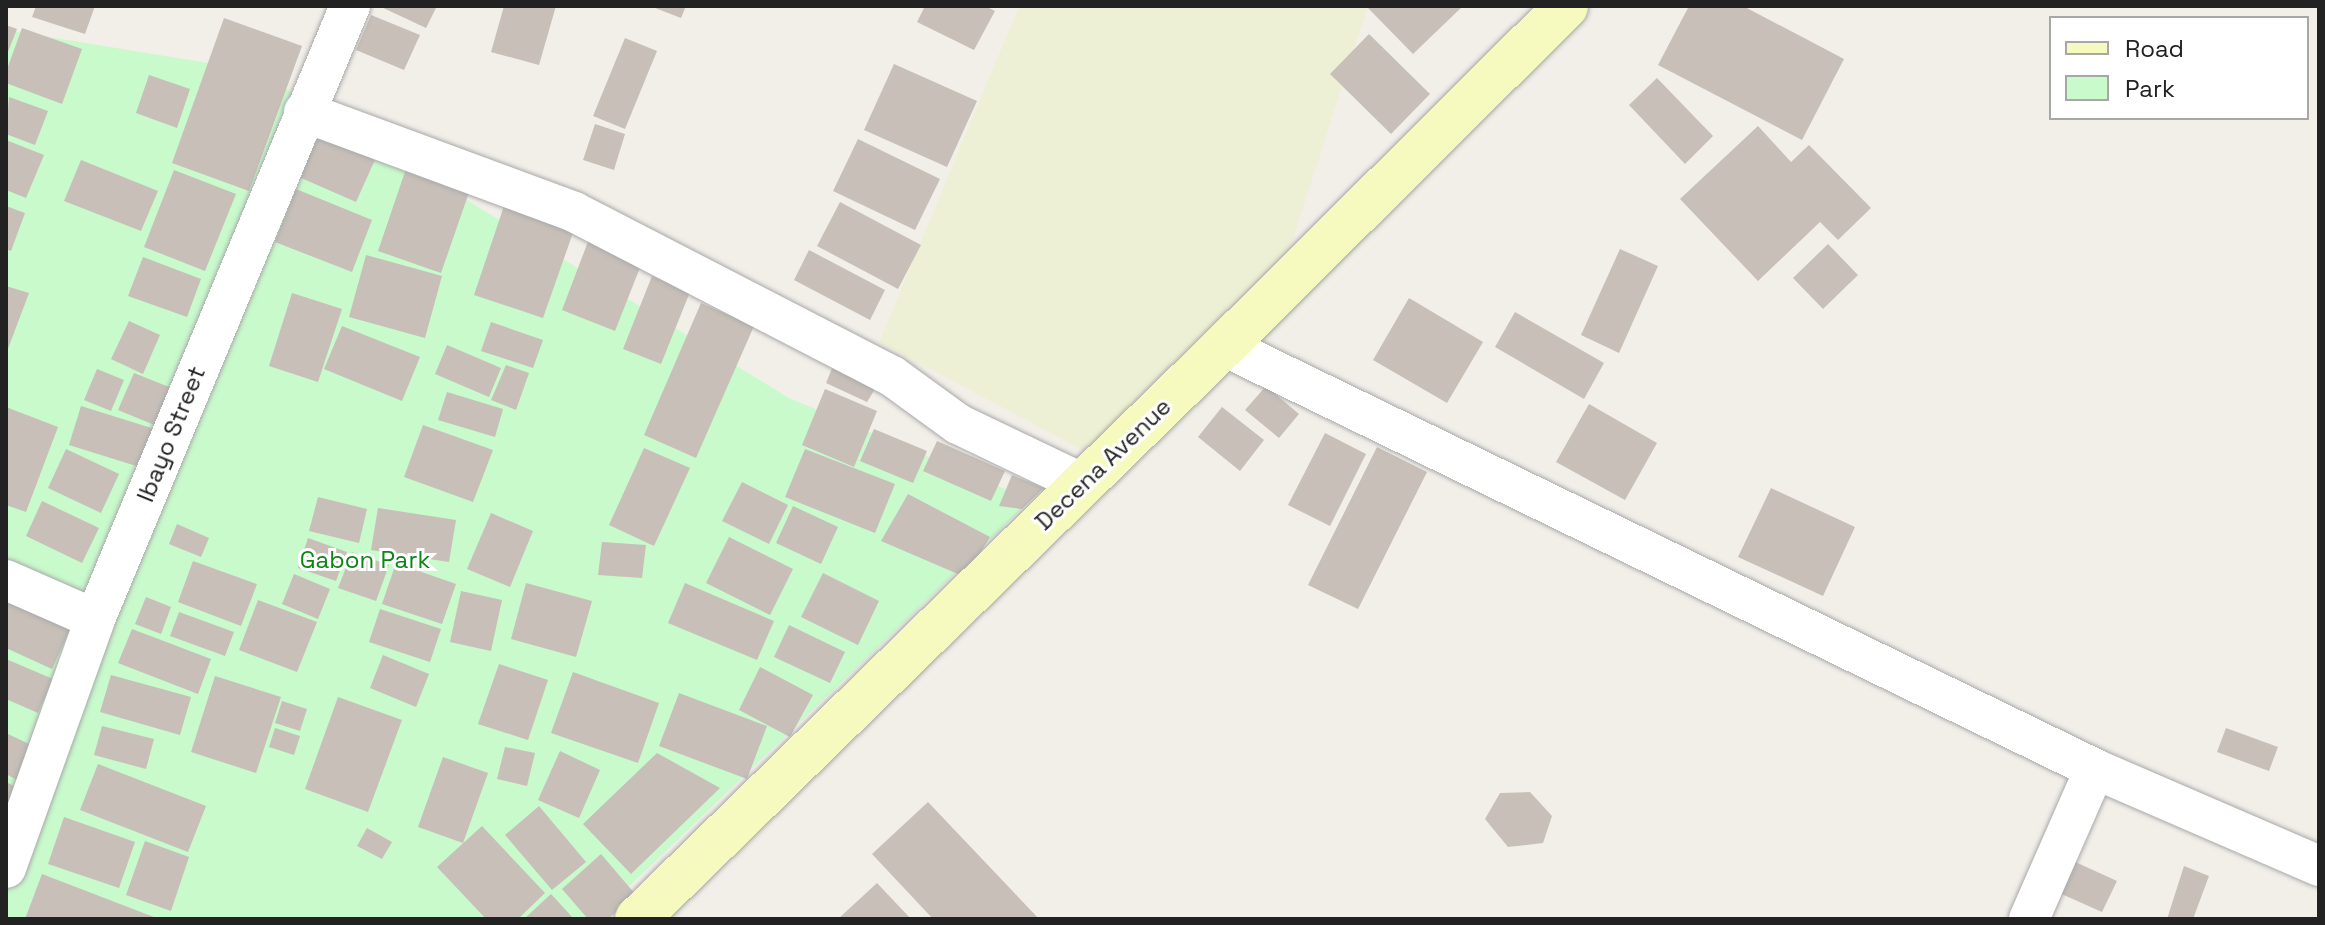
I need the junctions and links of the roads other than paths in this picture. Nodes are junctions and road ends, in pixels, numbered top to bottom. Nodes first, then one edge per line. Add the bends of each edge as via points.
1 (350, 6) edge
2 (1566, 6) edge
3 (304, 112) junction
4 (1224, 346) junction
5 (1083, 484) junction
6 (6, 580) edge
7 (95, 619) junction
8 (2095, 769) junction
9 (2319, 866) edge
10 (6, 868) edge
11 (637, 919) edge
12 (2029, 919) edge

1 - 3 street, Ibayo Street
2 - 4 main road, Decena Avenue
3 - 5 street via 574,212 892,376 958,424
3 - 7 street, Ibayo Street
4 - 5 main road, Decena Avenue
4 - 8 street
5 - 11 main road, Decena Avenue
6 - 7 street
7 - 10 street, Ibayo Street
8 - 9 street
8 - 12 street

